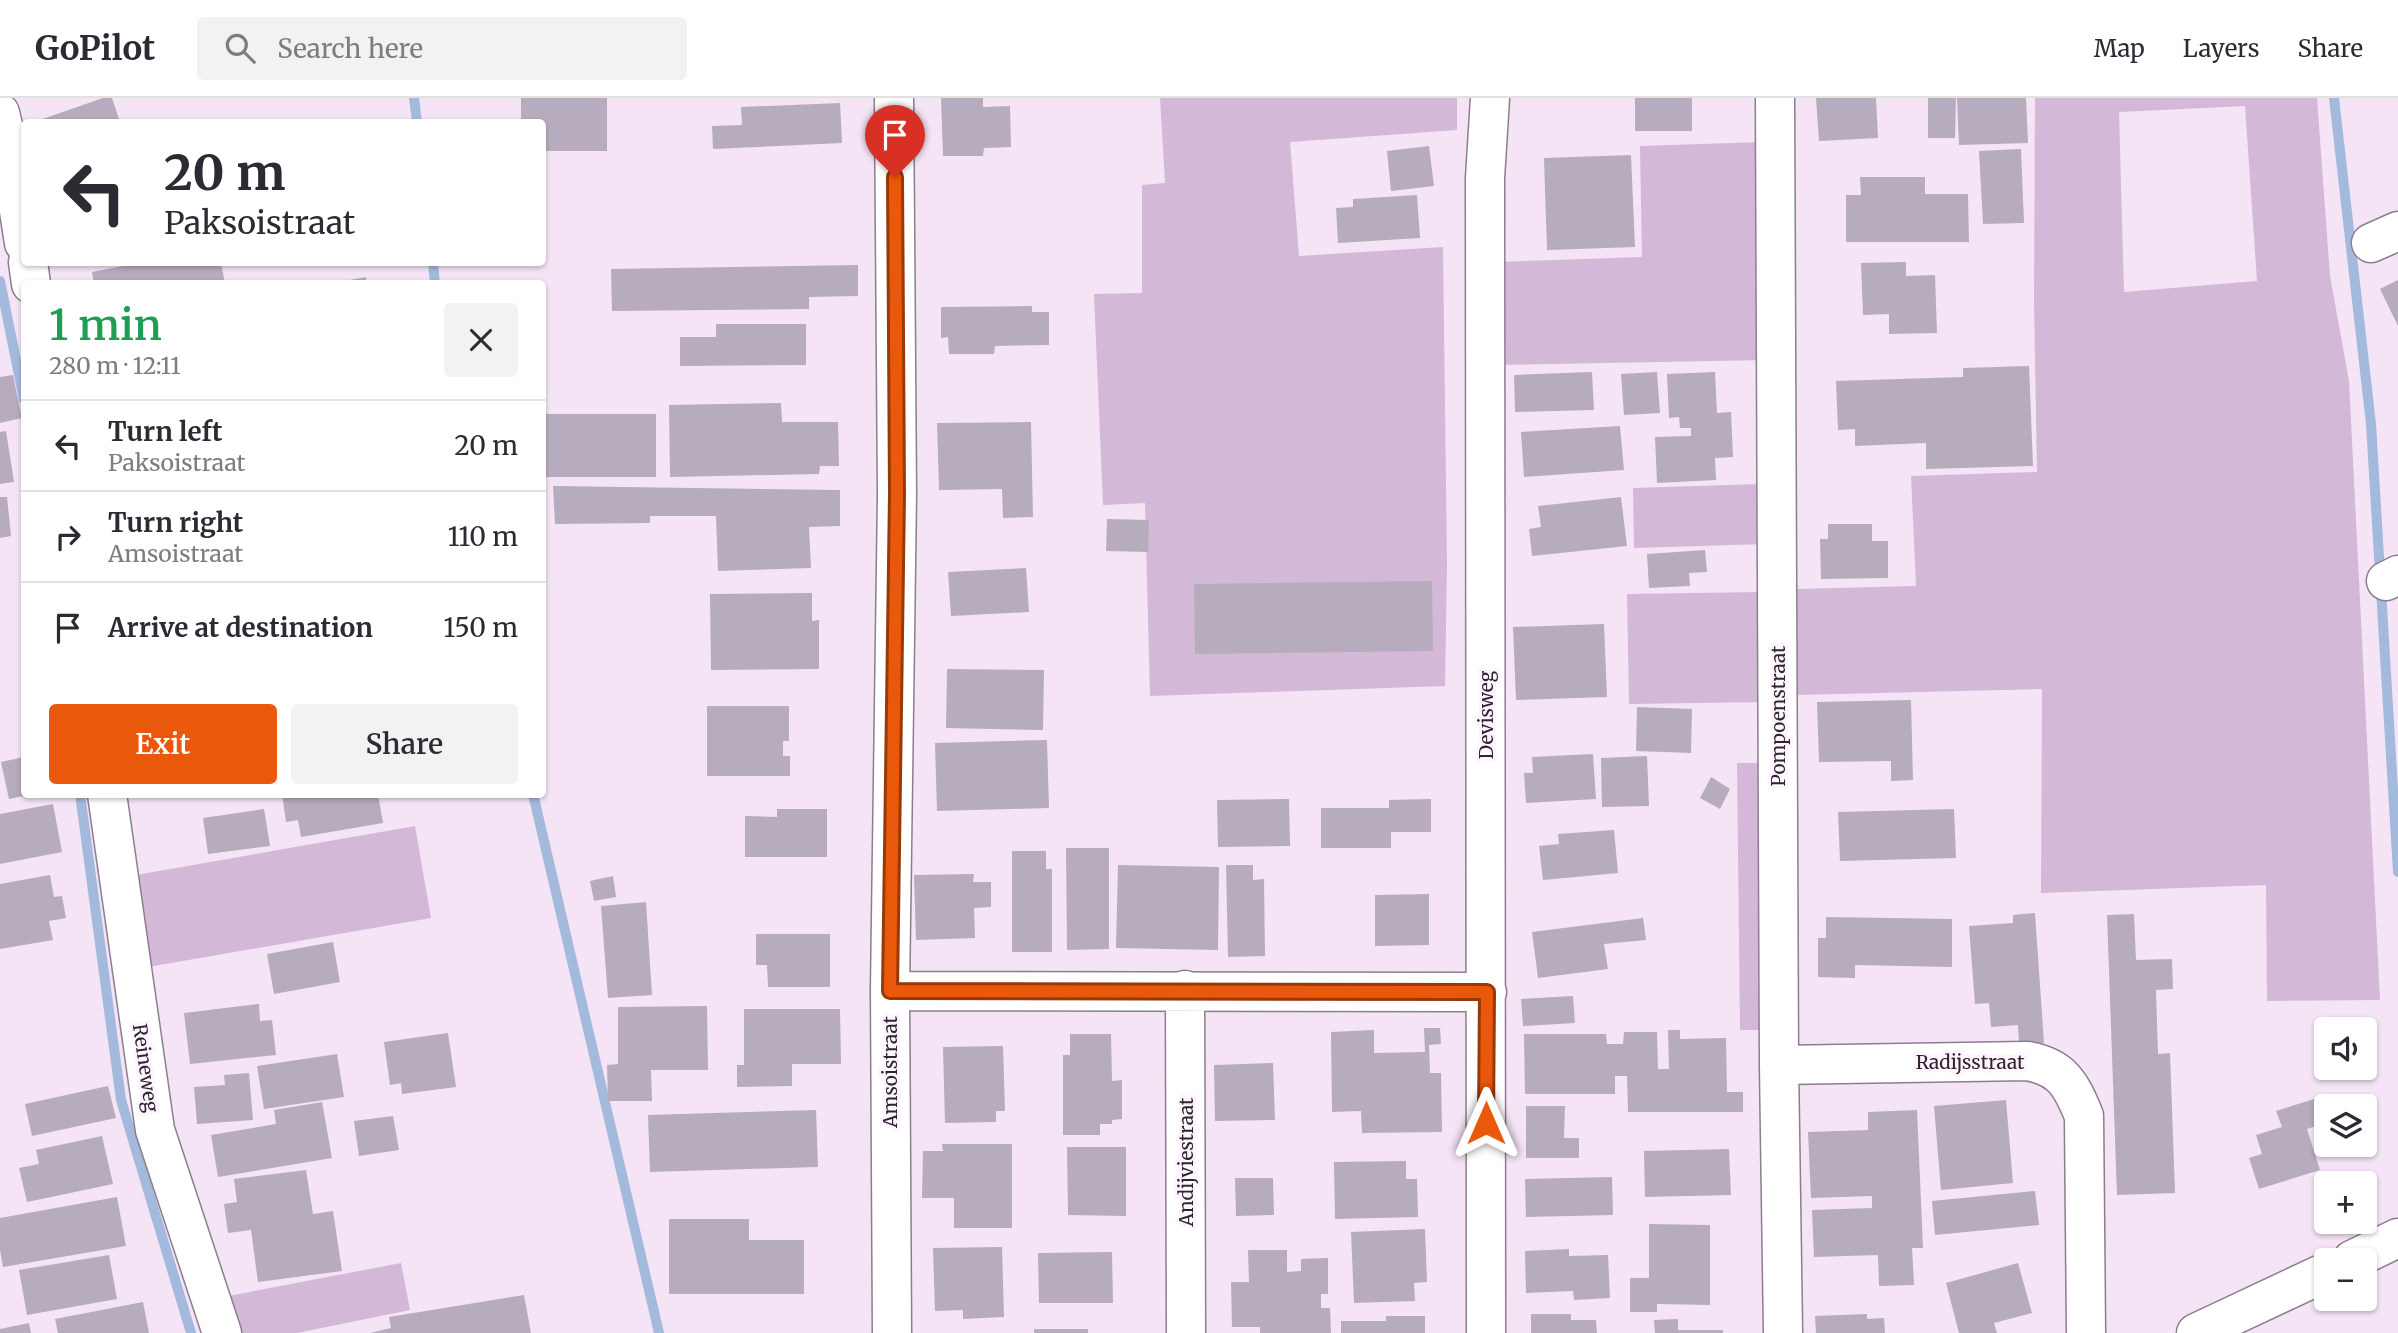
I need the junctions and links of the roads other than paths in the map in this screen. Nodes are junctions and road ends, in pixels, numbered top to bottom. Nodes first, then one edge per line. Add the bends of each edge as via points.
1 (894, 98) edge
2 (1490, 98) edge
3 (1775, 98) edge
4 (0, 113) edge
5 (21, 224) edge
6 (108, 798) edge
7 (1185, 990) junction
8 (890, 991) junction
9 (1487, 992) junction
10 (1779, 1065) junction
11 (2398, 1238) edge
12 (2377, 1248) edge
13 (2314, 1278) edge
14 (2213, 1329) edge
15 (222, 1333) edge
16 (892, 1333) edge
17 (1186, 1333) edge
18 (1486, 1333) edge
19 (1783, 1333) edge
20 (2085, 1333) edge

1 - 8 street, Amsoistraat via 897,494
2 - 9 street, Devisweg via 1485,178
3 - 10 street, Pompoenstraat
4 - 5 street
6 - 15 street, Reineweg via 155,1130
7 - 8 street
7 - 9 street
7 - 17 street, Andijviestraat
8 - 16 street, Amsoistraat
9 - 18 street, Devisweg
10 - 19 street, Pompoenstraat
10 - 20 street, Radijsstraat via 2027,1061 2047,1065 2073,1088 2084,1116
11 - 12 street
13 - 14 street

